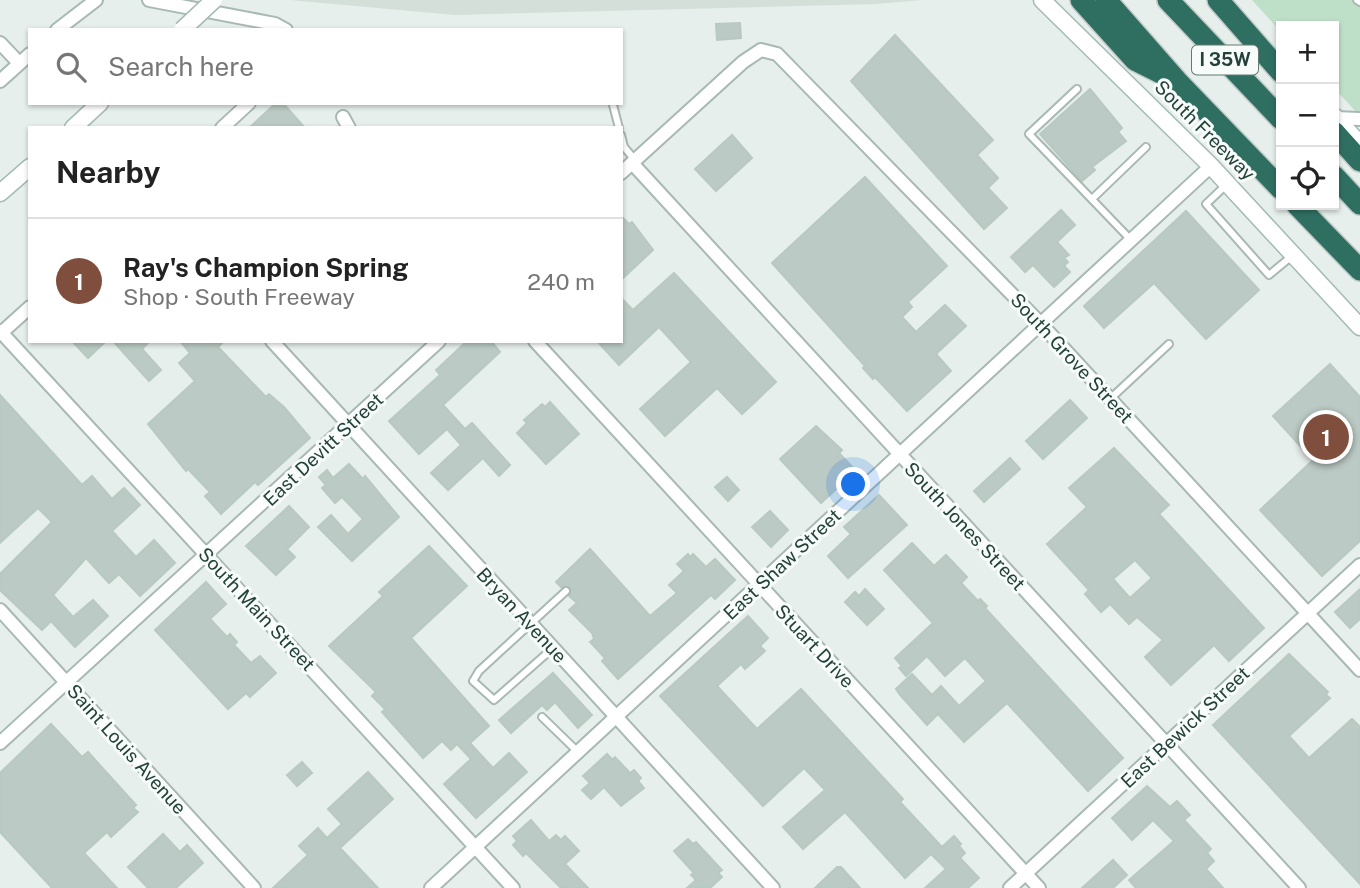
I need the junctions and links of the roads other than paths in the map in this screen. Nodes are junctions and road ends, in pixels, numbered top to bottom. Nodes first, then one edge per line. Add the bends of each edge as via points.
1 (96, 0) edge
2 (149, 0) edge
3 (214, 0) edge
4 (1042, 0) edge
5 (1081, 0) edge
6 (1106, 0) edge
7 (1168, 0) edge
8 (1218, 0) edge
9 (1224, 0) edge
10 (60, 28) edge
11 (184, 28) edge
12 (282, 28) edge
13 (0, 43) edge
14 (28, 56) edge
15 (1276, 56) edge
16 (19, 63) junction
17 (1276, 66) edge
18 (0, 81) edge
19 (1177, 81) junction
20 (1077, 89) dead end
21 (98, 105) edge
22 (247, 105) edge
23 (613, 105) dead end
24 (1276, 114) edge
25 (1360, 119) edge
26 (1339, 121) edge
27 (75, 126) edge
28 (224, 126) edge
29 (618, 126) edge
30 (1339, 126) edge
31 (1339, 130) edge
32 (623, 142) edge
33 (1360, 144) edge
34 (1146, 147) dead end
35 (1360, 161) edge
36 (633, 162) junction
37 (1211, 166) junction
38 (28, 169) edge
39 (623, 171) edge
40 (1339, 181) edge
41 (1227, 184) junction
42 (1276, 184) edge
43 (0, 193) edge
44 (1092, 199) junction
45 (1360, 204) edge
46 (1302, 210) edge
47 (1131, 240) junction
48 (1293, 255) junction
49 (1360, 271) edge
50 (28, 309) edge
51 (1041, 324) junction
52 (1360, 327) edge
53 (1, 332) edge
54 (274, 343) edge
55 (437, 343) edge
56 (537, 343) edge
57 (1169, 344) dead end
58 (1110, 399) junction
59 (349, 425) junction
60 (900, 454) junction
61 (208, 556) junction
62 (1360, 565) edge
63 (759, 585) junction
64 (566, 591) dead end
65 (0, 610) edge
66 (1308, 613) junction
67 (531, 624) junction
68 (553, 648) junction
69 (1360, 670) edge
70 (66, 683) junction
71 (542, 717) dead end
72 (616, 717) junction
73 (0, 743) edge
74 (1167, 744) junction
75 (578, 752) junction
76 (475, 847) junction
77 (1026, 874) junction
78 (254, 888) edge
79 (431, 888) edge
80 (513, 888) edge
81 (773, 888) edge
82 (1010, 888) edge
83 (1038, 888) edge
84 (1300, 888) edge

1 - 10 street
2 - 12 street
3 - 11 main road, bridge
4 - 37 main road, South Freeway
5 - 19 highway via 1135,60
6 - 19 highway, South Freeway / I 35W
7 - 24 highway, I 35W
8 - 17 highway
9 - 15 main road
13 - 16 street
14 - 16 street
16 - 18 street
19 - 42 highway, South Freeway / I 35W
20 - 44 lane via 1029,134
21 - 27 main road
22 - 28 street
23 - 29 lane
25 - 26 street
30 - 33 main road
31 - 35 highway
32 - 36 lane
34 - 44 lane
36 - 39 street
36 - 51 street, South Grove Street via 743,62 761,50 777,54
36 - 60 street, South Jones Street
37 - 41 main road, South Freeway
37 - 47 street, East Shaw Street
38 - 43 main road
40 - 45 highway
41 - 48 main road, South Freeway
41 - 48 lane via 1206,204 1269,275
44 - 47 lane
46 - 49 highway
47 - 51 street, East Shaw Street
48 - 52 main road, South Freeway
50 - 53 street
51 - 58 street, South Grove Street
51 - 60 street, East Shaw Street
53 - 61 street, South Main Street
54 - 59 street, Bryan Avenue
55 - 59 street, East Devitt Street
56 - 63 street, Stuart Drive
57 - 58 lane
58 - 66 street, South Grove Street
59 - 61 street, East Devitt Street
59 - 67 street, Bryan Avenue
60 - 63 street, East Shaw Street
60 - 74 street, South Jones Street
61 - 70 street, East Devitt Street
61 - 76 street, South Main Street
62 - 66 street, East Bewick Street
63 - 72 street, East Shaw Street
63 - 77 street, Stuart Drive
64 - 67 lane
65 - 70 street, Saint Louis Avenue
66 - 69 street, South Grove Street
66 - 74 street, East Bewick Street
67 - 68 street, Bryan Avenue
67 - 68 lane via 479,671 472,681 480,691 494,700
68 - 72 street, Bryan Avenue
70 - 73 street, East Devitt Street
70 - 78 street, Saint Louis Avenue
71 - 75 lane
72 - 75 street, East Shaw Street
72 - 81 street, Bryan Avenue
74 - 77 street, East Bewick Street
74 - 84 street, South Jones Street
75 - 76 street, East Shaw Street
76 - 79 street, East Shaw Street
76 - 80 street, South Main Street
77 - 82 street, East Bewick Street
77 - 83 street, Stuart Drive

